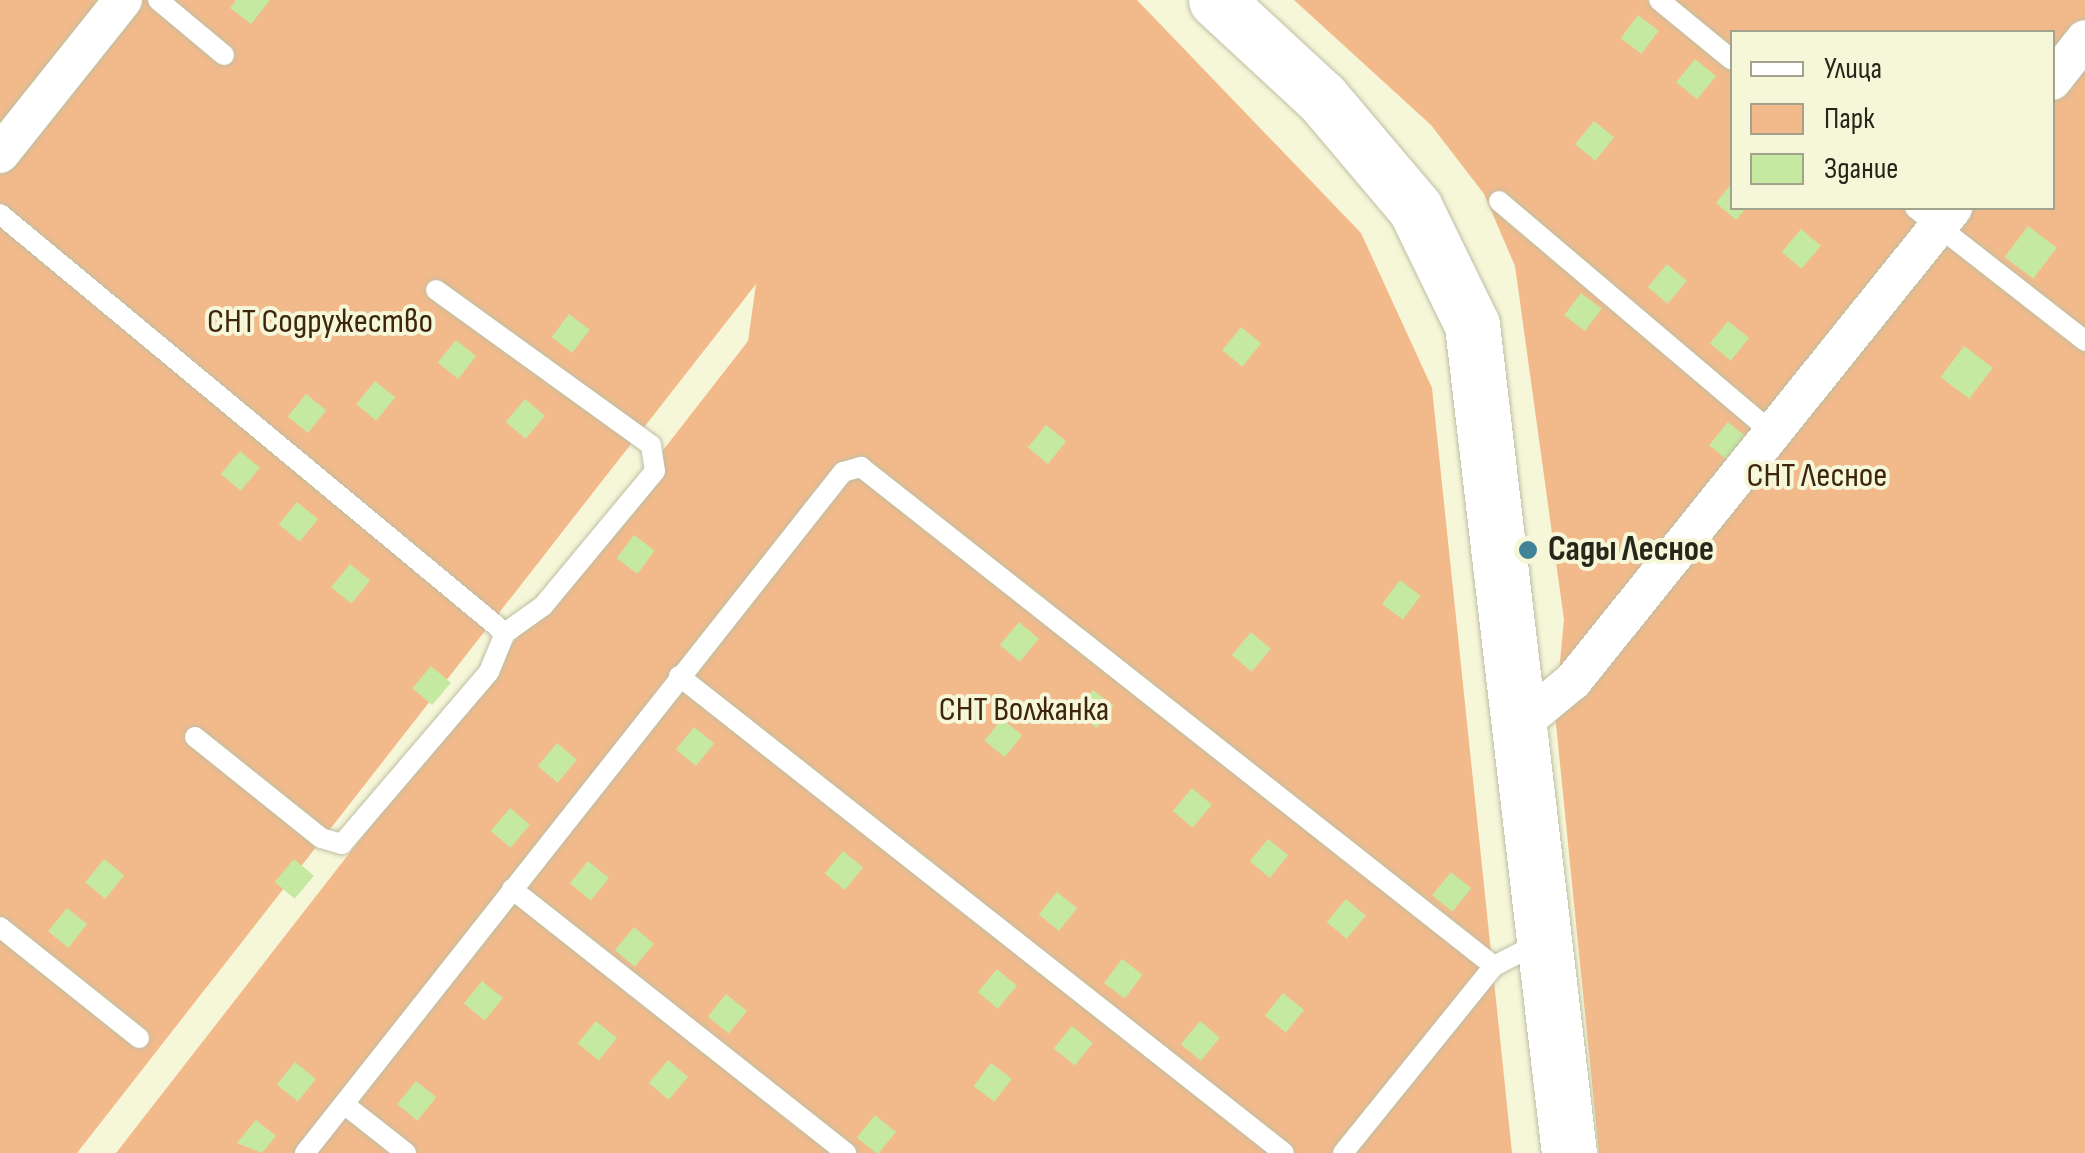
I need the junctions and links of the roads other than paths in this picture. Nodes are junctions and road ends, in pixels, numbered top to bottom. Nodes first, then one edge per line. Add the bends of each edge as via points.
1 (123, 0) edge
2 (158, 0) edge
3 (1216, 0) edge
4 (1658, 0) edge
5 (2085, 39) edge
6 (224, 55) dead end
7 (1730, 58) edge
8 (2055, 77) edge
9 (0, 154) edge
10 (1500, 201) dead end
11 (0, 214) edge
12 (1936, 214) edge
13 (436, 290) dead end
14 (2085, 342) edge
15 (1774, 434) junction
16 (505, 633) junction
17 (679, 676) junction
18 (1522, 723) junction
19 (195, 737) dead end
20 (512, 889) junction
21 (0, 927) edge
22 (1544, 940) junction
23 (1494, 966) junction
24 (139, 1038) dead end
25 (344, 1104) junction
26 (305, 1153) edge
27 (406, 1153) edge
28 (846, 1153) edge
29 (1284, 1153) edge
30 (1343, 1153) edge
31 (1569, 1153) edge

1 - 9 street
2 - 6 lane
3 - 18 street via 1374,156 1450,267 1472,325
4 - 7 lane
5 - 8 street
10 - 15 lane
11 - 16 lane
12 - 14 lane
12 - 15 street
13 - 16 lane via 651,445 656,459 543,606
15 - 18 street via 1573,680
16 - 19 lane via 490,672 342,844 321,838
17 - 20 lane
17 - 23 lane via 843,472 861,467
17 - 29 lane
18 - 22 street
20 - 25 lane
20 - 28 lane
21 - 24 lane
22 - 23 lane
22 - 31 street
23 - 30 lane
25 - 26 lane
25 - 27 lane

